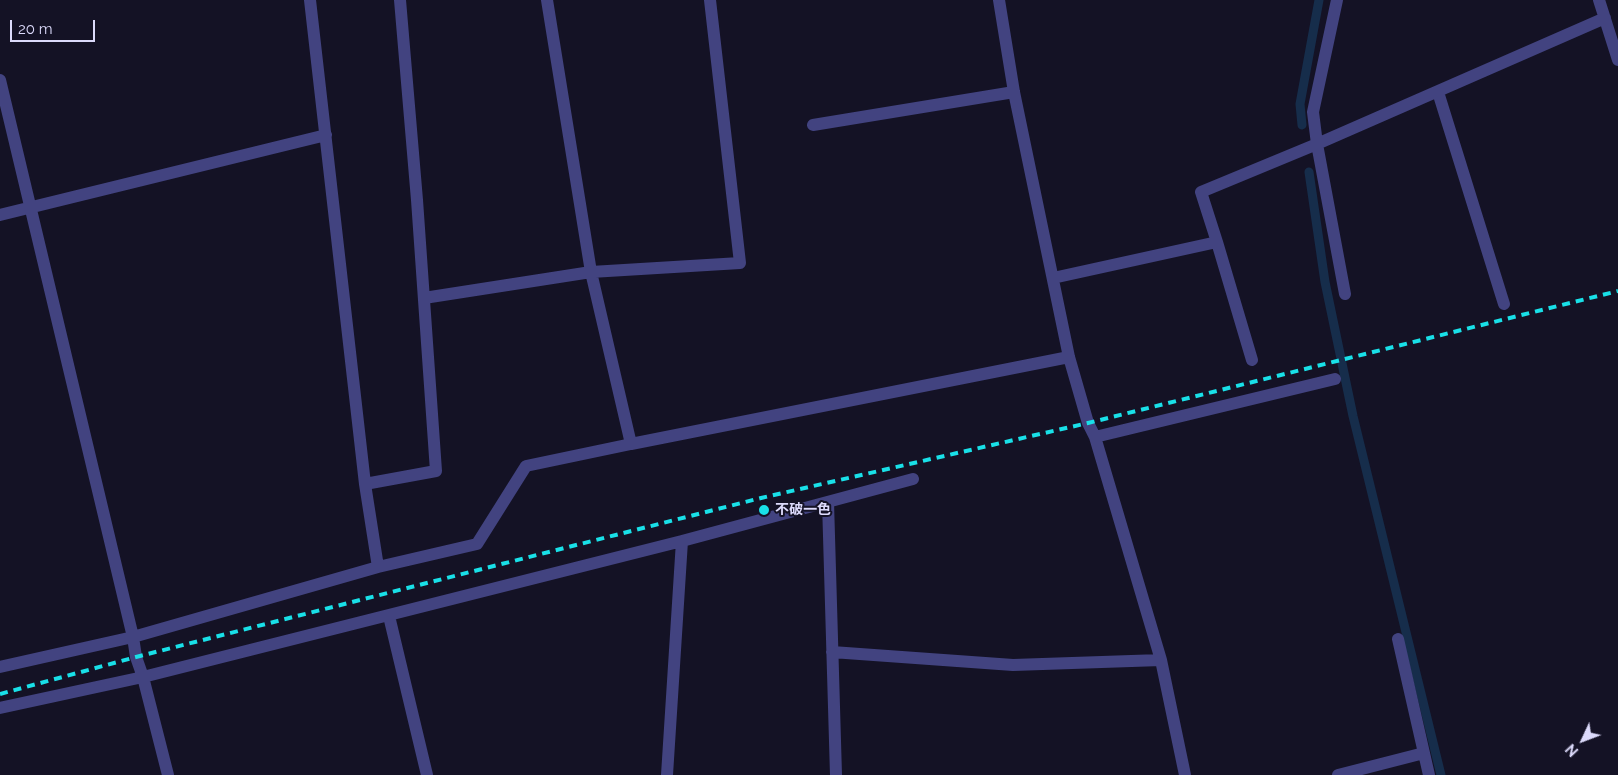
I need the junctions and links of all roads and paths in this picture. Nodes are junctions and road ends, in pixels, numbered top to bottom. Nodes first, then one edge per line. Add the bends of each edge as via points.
1 (310, 0) edge
2 (400, 0) edge
3 (548, 0) edge
4 (710, 0) edge
5 (999, 0) edge
6 (1337, 0) edge
7 (1599, 0) edge
8 (1605, 18) junction
9 (1618, 60) edge
10 (0, 80) edge
11 (1014, 92) junction
12 (1438, 92) junction
13 (813, 125) dead end
14 (326, 135) junction
15 (1317, 144) junction
16 (31, 208) junction
17 (0, 215) edge
18 (1216, 242) junction
19 (591, 272) junction
20 (1053, 278) junction
21 (1345, 294) dead end
22 (424, 298) junction
23 (1504, 304) dead end
24 (1069, 357) junction
25 (1252, 360) dead end
26 (1334, 379) dead end
27 (1095, 437) junction
28 (631, 444) junction
29 (913, 479) dead end
30 (365, 484) junction
31 (828, 502) junction
32 (682, 541) junction
33 (378, 567) junction
34 (389, 616) junction
35 (133, 637) junction
36 (1398, 639) dead end
37 (832, 652) junction
38 (1161, 660) junction
39 (0, 667) edge
40 (143, 676) junction
41 (0, 708) edge
42 (1424, 754) junction
43 (168, 775) edge
44 (427, 775) edge
45 (667, 775) edge
46 (836, 775) edge
47 (1185, 775) edge
48 (1338, 775) edge
49 (1429, 775) edge

1 - 14 street
2 - 22 street
3 - 19 street
4 - 19 street via 740,263
5 - 11 street
6 - 15 street via 1313,112
7 - 8 street
8 - 9 street
8 - 12 street
10 - 16 street
11 - 13 street
11 - 20 street
12 - 15 street
12 - 23 street
14 - 16 street
14 - 30 street
15 - 18 street via 1201,192
15 - 21 street
16 - 17 street
16 - 35 street
18 - 20 street
18 - 25 street
19 - 22 street
19 - 28 street
20 - 24 street
22 - 30 street via 436,471
24 - 27 street
24 - 28 street
26 - 27 street
27 - 38 street
28 - 33 street via 526,466 477,544
29 - 31 street
30 - 33 street
31 - 32 street
31 - 37 street
32 - 34 street
32 - 45 street
33 - 35 street
34 - 40 street
34 - 44 street
35 - 39 street
35 - 40 street
36 - 42 street
37 - 38 street via 1013,665
37 - 46 street
38 - 47 street
40 - 41 street
40 - 43 street
42 - 48 street
42 - 49 street

